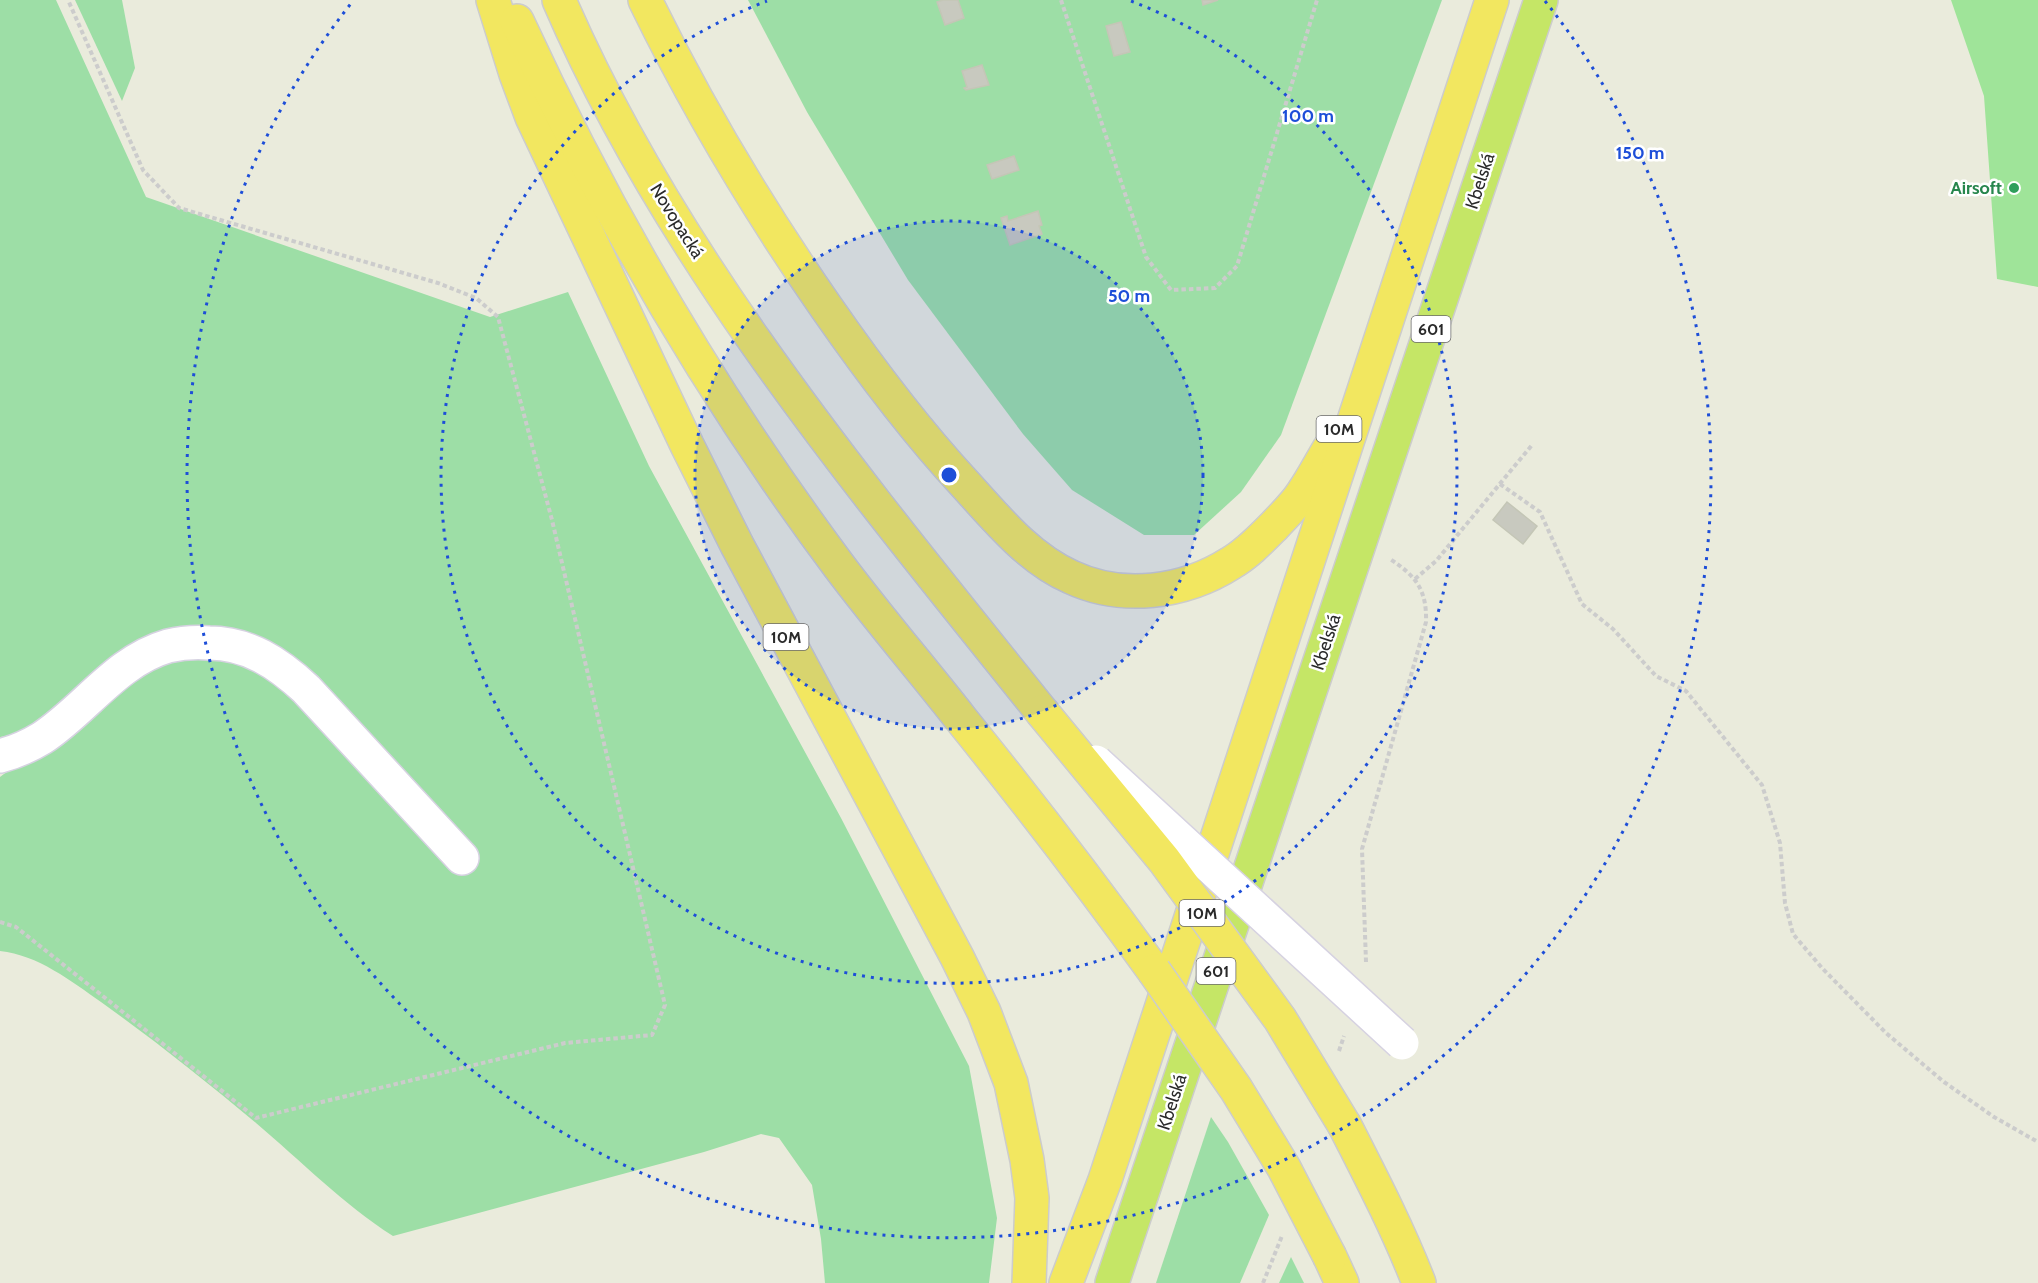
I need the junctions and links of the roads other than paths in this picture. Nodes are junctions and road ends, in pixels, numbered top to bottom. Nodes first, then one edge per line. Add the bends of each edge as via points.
1 (493, 0) edge
2 (507, 0) edge
3 (559, 0) edge
4 (645, 0) edge
5 (1492, 0) edge
6 (1541, 0) edge
7 (1382, 333) junction
8 (1042, 712) junction
9 (0, 756) edge
10 (462, 858) dead end
11 (1402, 1042) dead end
12 (1029, 1283) edge
13 (1066, 1283) edge
14 (1112, 1283) edge
15 (1342, 1283) edge
16 (1419, 1283) edge

1 - 12 highway, 10M via 532,117 687,445 957,957 999,1048 1011,1083 1032,1198
2 - 15 highway, bridge via 580,149 658,291 752,444 840,568 1096,891 1161,981 1236,1089 1284,1168
3 - 8 highway, Novopacká / 10M via 614,114 670,211 732,306 818,428
4 - 7 highway, 10M via 748,190 862,358 926,441 981,502 1032,553 1072,578 1094,586 1143,591 1191,583 1233,562 1257,543 1302,495 1334,439
5 - 7 highway, 601
6 - 14 main road, Kbelská / 601
7 - 13 highway, 601 via 1105,1180
8 - 11 lane, bridge
8 - 16 highway, 10M, bridge via 1164,860 1280,1019 1345,1126
9 - 10 lane via 42,738 112,678 149,653 193,642 246,648 288,672 306,689

